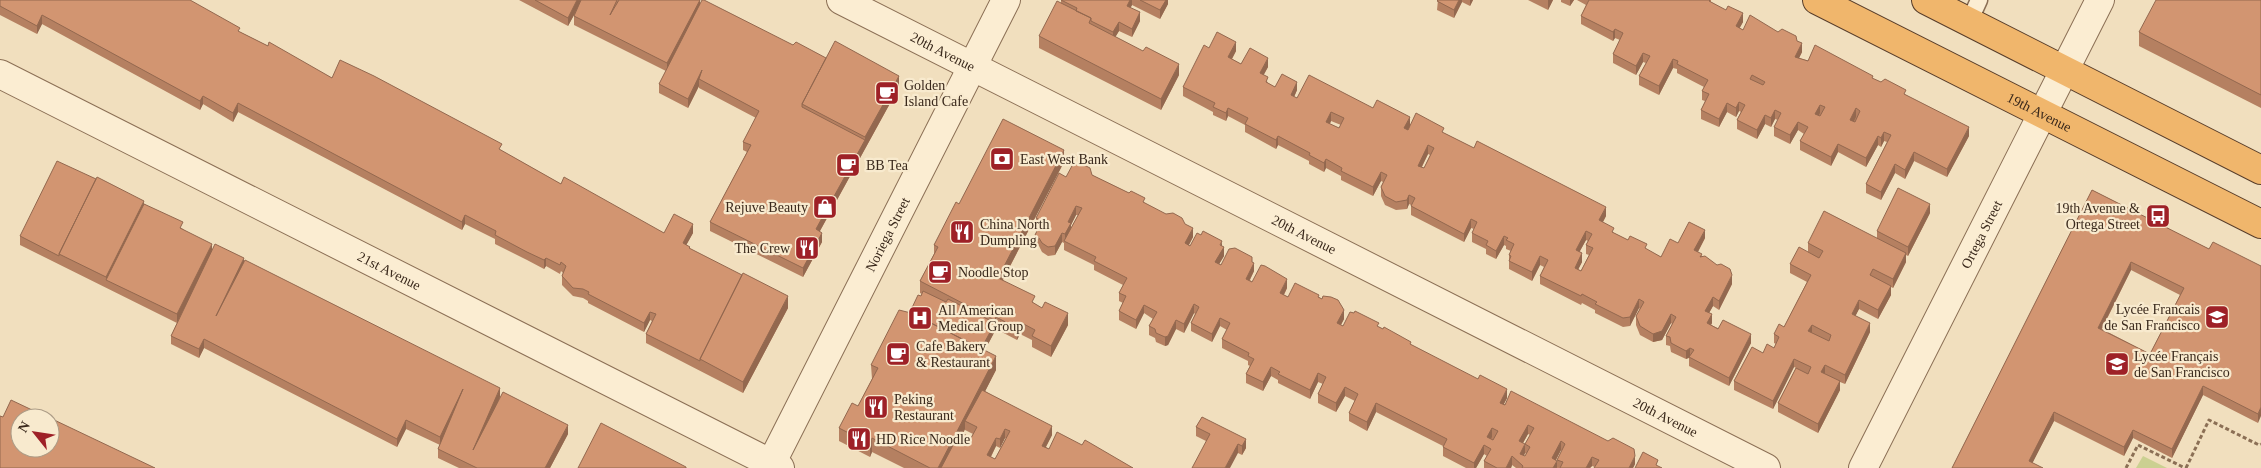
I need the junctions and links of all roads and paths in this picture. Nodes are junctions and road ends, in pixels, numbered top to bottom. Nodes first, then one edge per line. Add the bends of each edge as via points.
1 (841, 0) edge
2 (1006, 0) edge
3 (1817, 0) edge
4 (1926, 0) edge
5 (2100, 0) edge
6 (1974, 11) edge
7 (973, 67) junction
8 (2064, 70) junction
9 (0, 74) edge
10 (2042, 114) junction
11 (2261, 170) edge
12 (2261, 224) edge
13 (2261, 444) edge
14 (773, 467) edge
15 (1766, 468) edge
16 (1863, 468) edge
17 (2126, 468) edge
18 (2186, 468) edge

1 - 7 street, 20th Avenue
2 - 7 street, Noriega Street
3 - 10 highway, 19th Avenue
4 - 6 highway
5 - 8 street, Ortega Street
6 - 8 highway
7 - 14 street, Noriega Street
7 - 15 street, 20th Avenue
8 - 10 street, Ortega Street
8 - 11 highway
9 - 14 street, 21st Avenue
10 - 12 highway, 19th Avenue
10 - 16 street, Ortega Street
13 - 18 path via 2210,420
17 - 18 path via 2138,444

